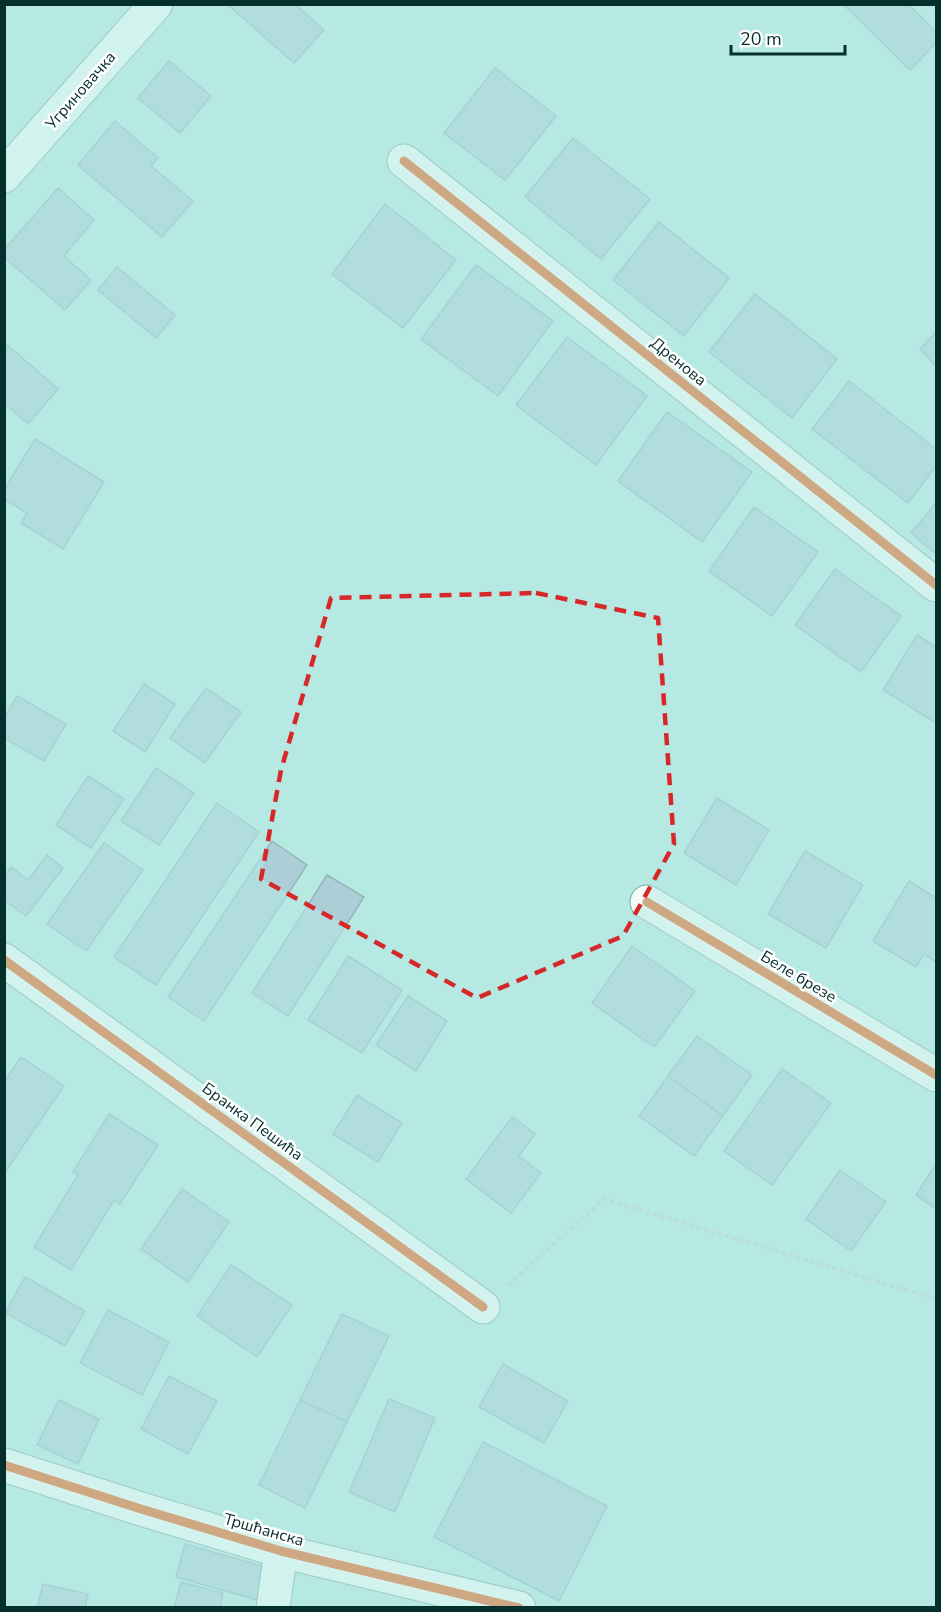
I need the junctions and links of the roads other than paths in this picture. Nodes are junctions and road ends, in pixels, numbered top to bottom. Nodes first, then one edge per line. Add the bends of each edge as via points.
1 (156, 4) edge
2 (404, 160) dead end
3 (4, 176) edge
4 (936, 585) edge
5 (647, 902) dead end
6 (4, 960) edge
7 (936, 1075) edge
8 (483, 1307) road end
9 (4, 1465) edge
10 (281, 1551) junction
11 (273, 1608) edge
12 (519, 1608) edge

1 - 3 street, Угриновачка
2 - 4 street, Дренова
5 - 7 street, Беле брезе
6 - 8 street, Бранка Пешића
9 - 10 street, Тршћанска
10 - 11 street
10 - 12 street, Тршћанска

